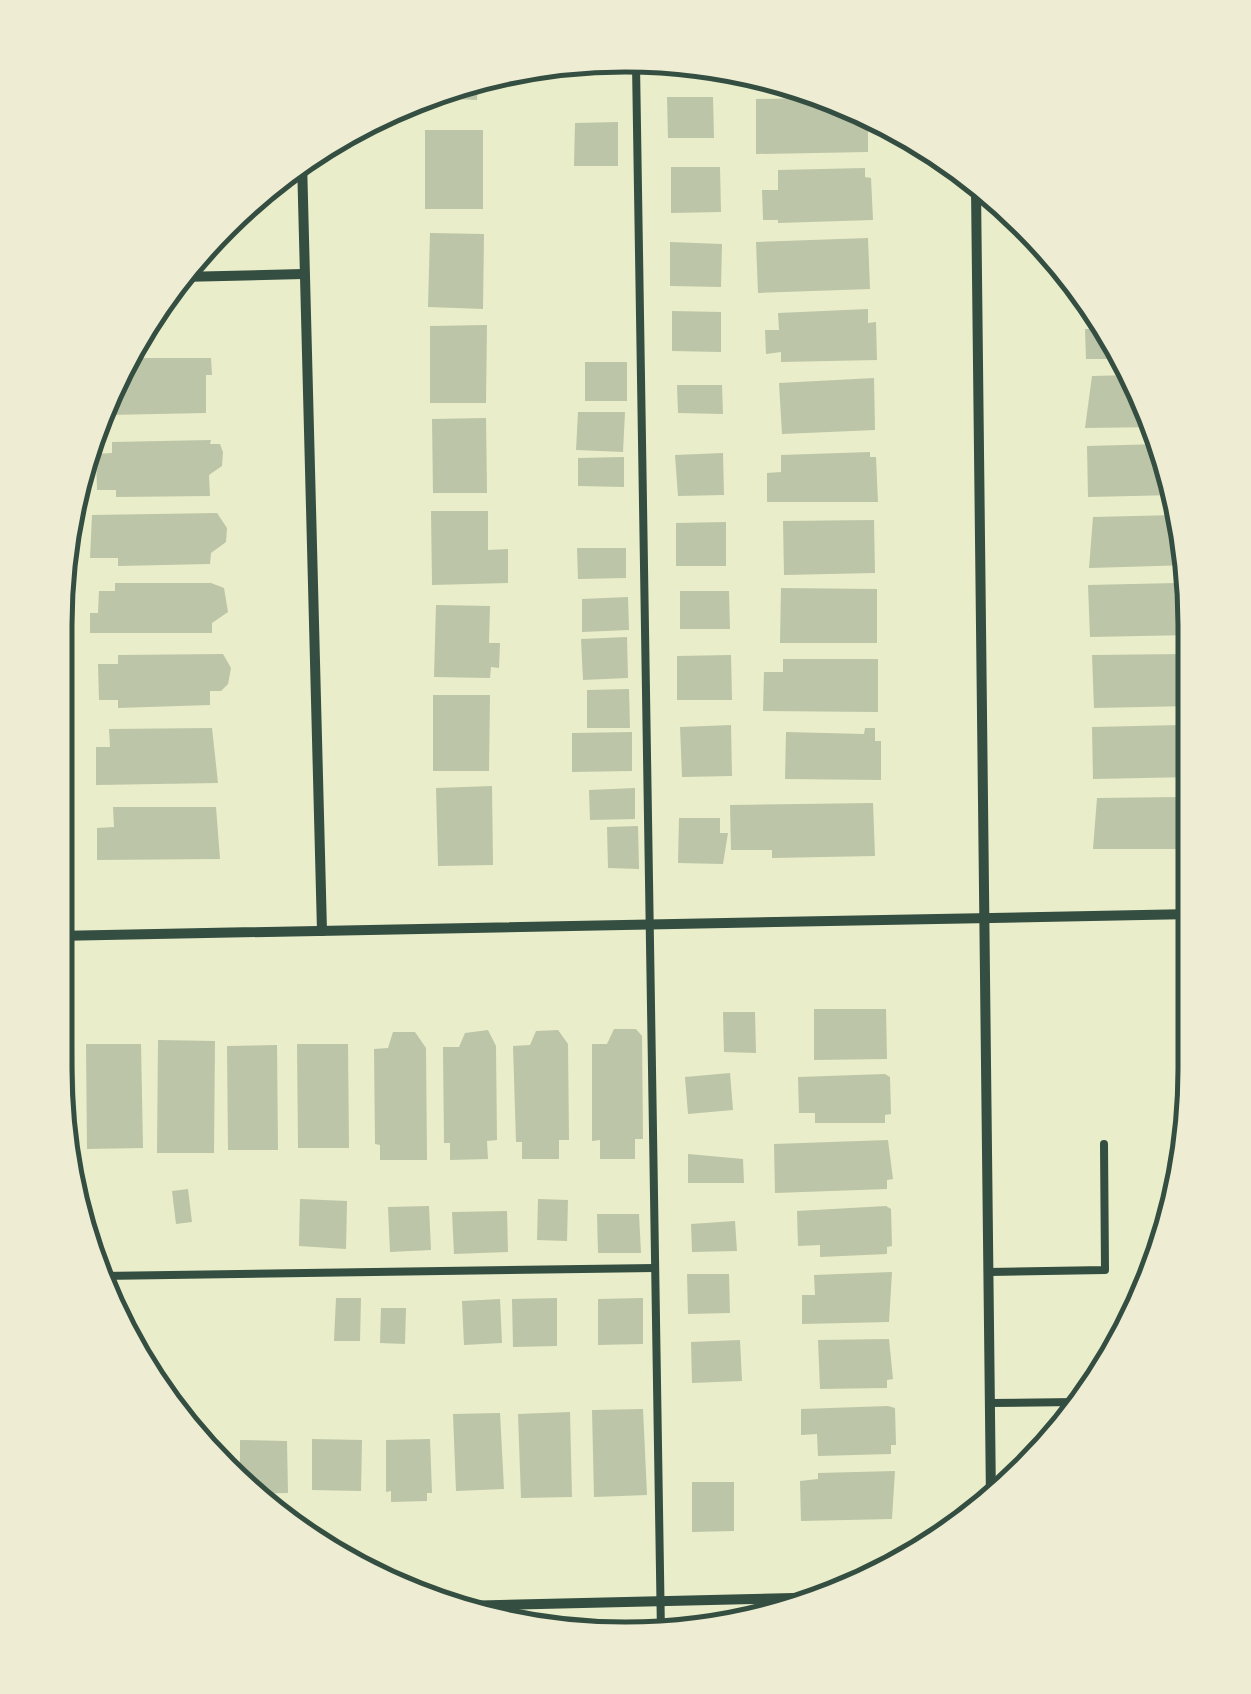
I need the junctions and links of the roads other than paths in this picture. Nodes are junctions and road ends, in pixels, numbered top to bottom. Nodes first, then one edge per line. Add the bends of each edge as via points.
1 (636, 73) edge
2 (302, 177) edge
3 (976, 199) edge
4 (304, 274) junction
5 (196, 277) edge
6 (1178, 914) edge
7 (986, 918) junction
8 (652, 924) junction
9 (322, 931) junction
10 (72, 936) edge
11 (1104, 1144) dead end
12 (655, 1268) junction
13 (989, 1272) junction
14 (113, 1276) edge
15 (1066, 1402) edge
16 (990, 1403) junction
17 (990, 1484) edge
18 (781, 1599) edge
19 (660, 1602) junction
20 (492, 1605) edge
21 (661, 1620) edge

1 - 8 lane
2 - 4 street
3 - 7 street
4 - 5 street
4 - 9 street
6 - 7 street
7 - 8 street
7 - 13 street
8 - 9 street
8 - 12 lane
9 - 10 street
11 - 13 lane via 1106,1270
12 - 14 lane
12 - 19 lane
13 - 16 street
15 - 16 lane
16 - 17 street
18 - 19 street
19 - 20 street
19 - 21 lane

